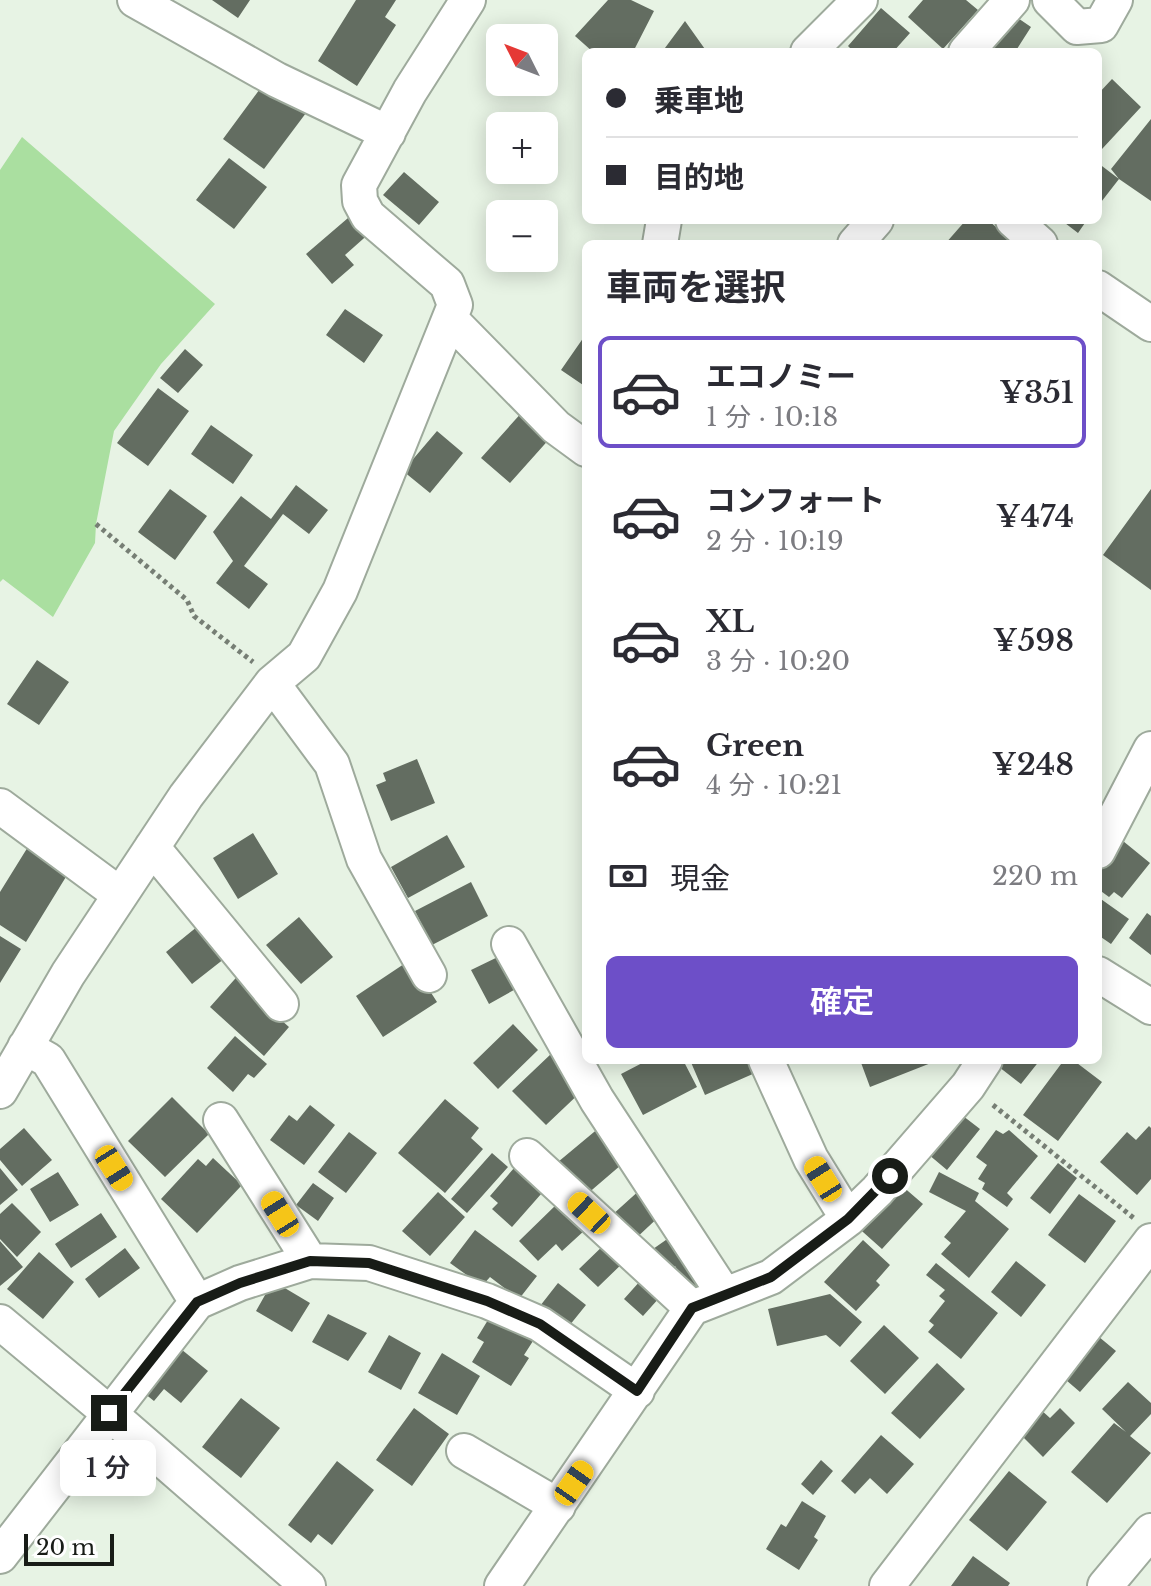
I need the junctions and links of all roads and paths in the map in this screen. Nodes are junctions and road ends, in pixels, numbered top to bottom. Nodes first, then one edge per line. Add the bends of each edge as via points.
1 (135, 0) edge
2 (468, 0) edge
3 (860, 0) edge
4 (1012, 0) edge
5 (1050, 0) edge
6 (1115, 0) edge
7 (820, 48) edge
8 (970, 48) edge
9 (388, 133) junction
10 (872, 224) edge
11 (1018, 224) edge
12 (858, 240) edge
13 (1036, 240) edge
14 (1102, 291) edge
15 (451, 320) junction
16 (1151, 324) edge
17 (582, 446) edge
18 (96, 524) dead end
19 (272, 683) junction
20 (1151, 749) edge
21 (0, 806) edge
22 (1102, 843) edge
23 (152, 847) junction
24 (119, 894) junction
25 (509, 944) dead end
26 (429, 975) dead end
27 (1102, 976) edge
28 (281, 1004) dead end
29 (1151, 1007) edge
30 (25, 1047) junction
31 (768, 1064) edge
32 (973, 1070) edge
33 (0, 1091) edge
34 (221, 1120) dead end
35 (527, 1156) dead end
36 (848, 1219) junction
37 (1145, 1232) edge
38 (310, 1261) junction
39 (724, 1294) junction
40 (197, 1302) junction
41 (692, 1308) junction
42 (0, 1322) edge
43 (637, 1391) junction
44 (109, 1413) junction
45 (464, 1451) dead end
46 (558, 1506) junction
47 (1151, 1531) edge
48 (0, 1556) edge
49 (308, 1586) edge
50 (502, 1586) edge
51 (887, 1586) edge
52 (1105, 1586) edge

1 - 9 street via 277,80
2 - 9 street
3 - 7 street
4 - 8 street
5 - 6 street via 1077,27 1101,25
9 - 15 street via 359,185 360,201 368,216 447,284 455,305
10 - 12 street
11 - 13 street
14 - 16 street
15 - 17 street via 556,427
15 - 19 street via 340,591 304,656
18 - 19 path via 187,600 194,616 261,668
19 - 23 street
19 - 26 street via 332,764 364,859
20 - 22 street
21 - 24 street
23 - 24 street
23 - 28 street
24 - 30 street
25 - 39 street via 597,1100
27 - 29 street
30 - 33 street
30 - 40 street via 48,1060
31 - 36 street via 811,1159
32 - 36 street via 877,1191
32 - 37 path
34 - 38 street
35 - 41 street
36 - 39 street via 771,1277
37 - 51 street
38 - 40 street
38 - 43 street via 369,1263 487,1301 540,1324
39 - 41 street
40 - 44 street
41 - 43 street
42 - 44 street
43 - 46 street
44 - 48 street
44 - 49 street
45 - 46 street
46 - 50 street
47 - 52 street

